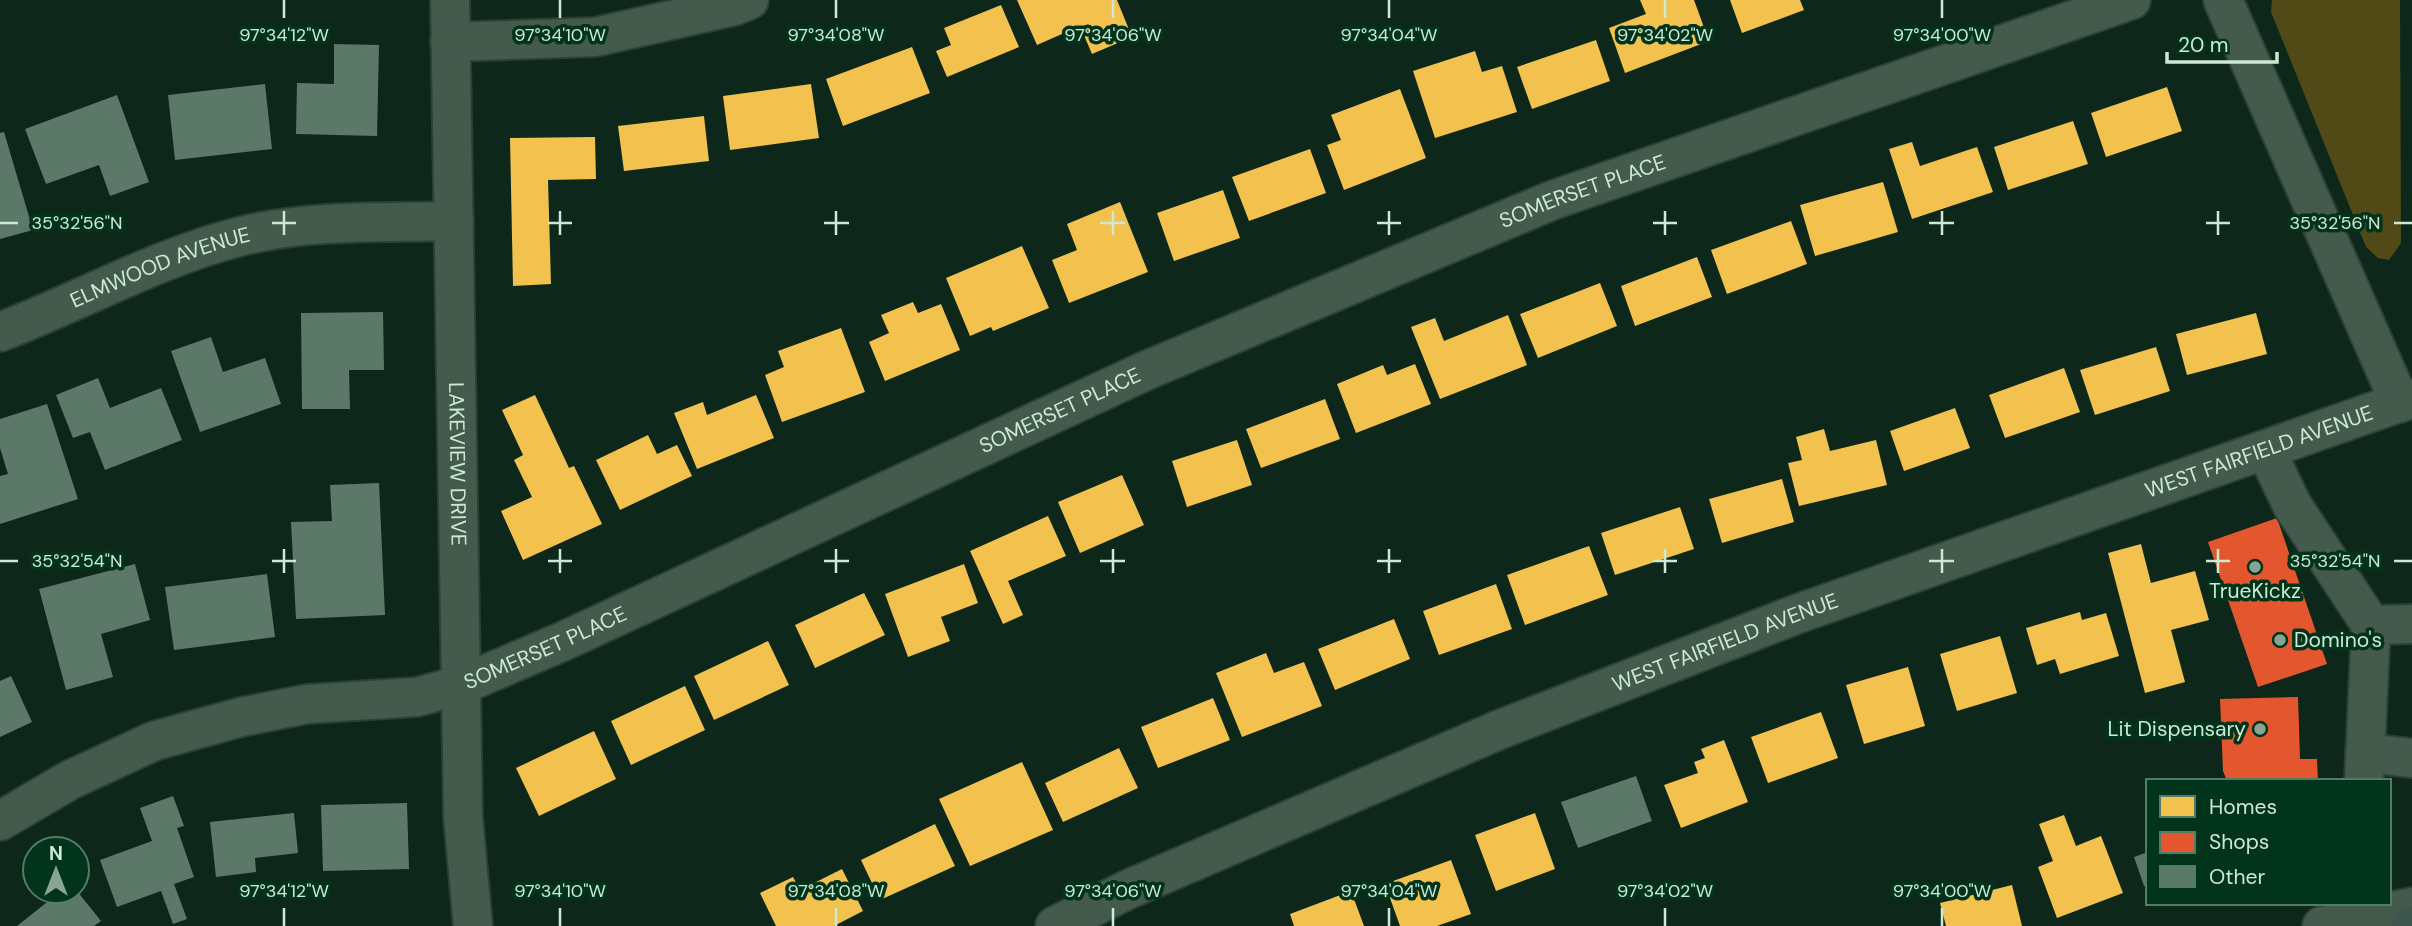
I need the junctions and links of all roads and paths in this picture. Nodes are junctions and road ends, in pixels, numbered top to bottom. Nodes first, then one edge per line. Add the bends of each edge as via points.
1 (450, 0) edge
2 (749, 0) edge
3 (2131, 0) edge
4 (2223, 0) edge
5 (450, 42) junction
6 (454, 221) junction
7 (0, 332) edge
8 (2406, 401) edge
9 (2266, 450) junction
10 (2412, 624) edge
11 (2371, 625) junction
12 (461, 685) junction
13 (2412, 758) edge
14 (2365, 767) edge
15 (0, 821) edge
16 (2412, 907) edge
17 (2335, 917) edge
18 (473, 926) edge
19 (1055, 926) edge

1 - 5 street, LAKEVIEW DRIVE
2 - 5 street via 595,37
3 - 12 street, SOMERSET PLACE via 1553,201 1145,371
4 - 8 street
5 - 6 street, LAKEVIEW DRIVE
6 - 7 street, ELMWOOD AVENUE via 320,224 244,235 163,262
6 - 12 street, LAKEVIEW DRIVE
8 - 9 street, WEST FAIRFIELD AVENUE
9 - 11 street via 2297,514
9 - 19 street, WEST FAIRFIELD AVENUE via 1797,614 1501,729 1129,889
10 - 11 street
11 - 14 street
12 - 15 street, SOMERSET PLACE via 417,697 307,704 154,741 70,780
12 - 18 street, LAKEVIEW DRIVE via 463,816
13 - 14 street
16 - 17 street

